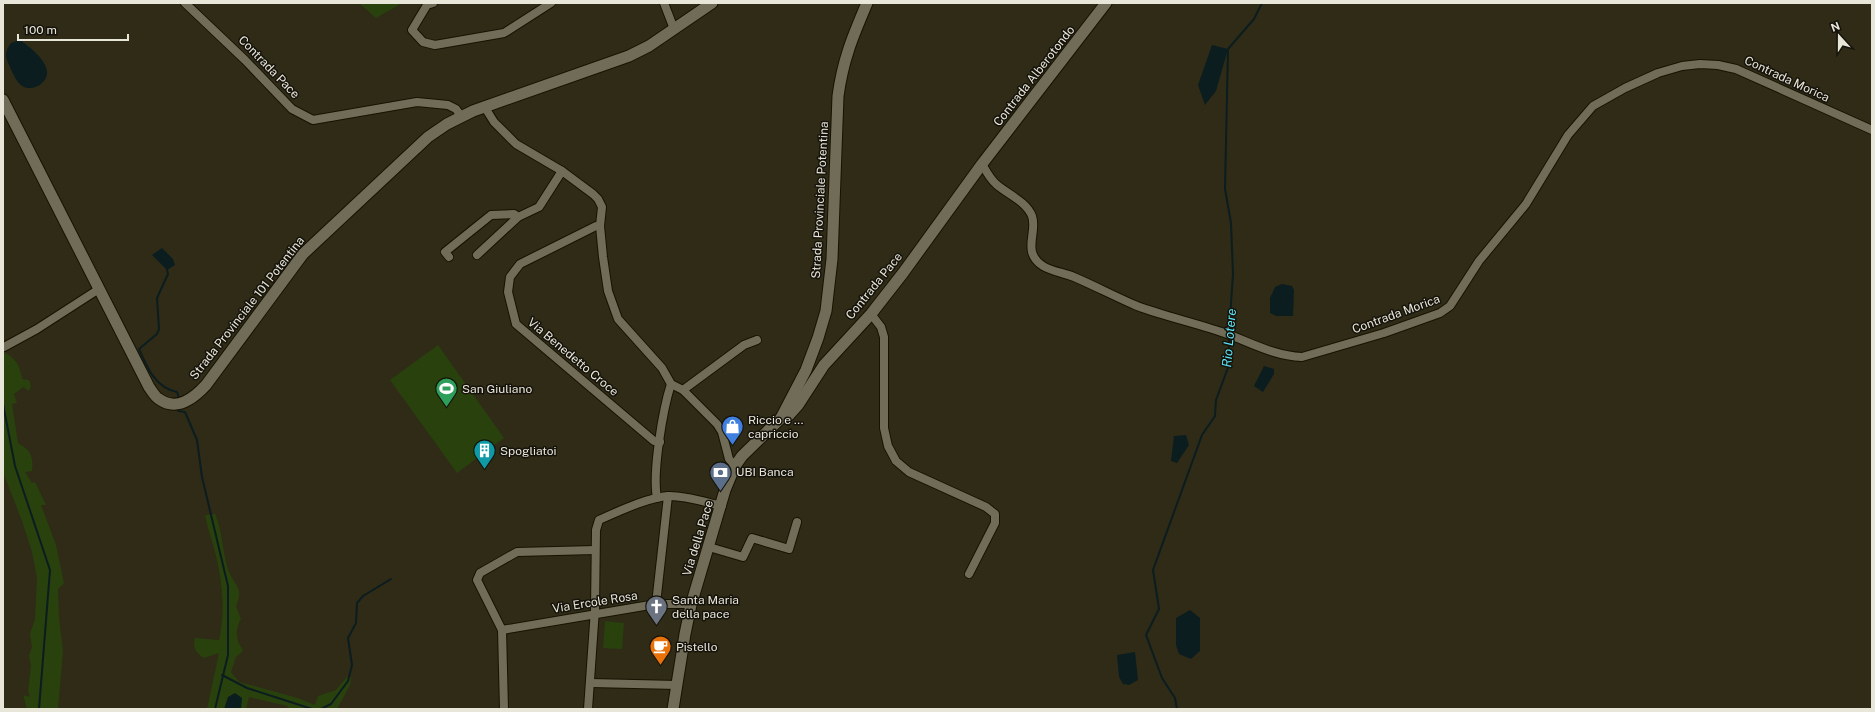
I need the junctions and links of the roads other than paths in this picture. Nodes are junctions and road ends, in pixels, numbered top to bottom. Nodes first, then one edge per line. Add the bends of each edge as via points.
1 (185, 3) edge
2 (433, 3) edge
3 (551, 3) edge
4 (664, 3) edge
5 (712, 3) edge
6 (867, 3) edge
7 (1106, 3) edge
8 (674, 29) junction
9 (6, 105) edge
10 (484, 106) junction
11 (461, 116) junction
12 (1872, 130) edge
13 (982, 164) junction
14 (562, 170) junction
15 (518, 217) junction
16 (600, 226) junction
17 (477, 255) dead end
18 (449, 257) dead end
19 (100, 289) junction
20 (871, 314) junction
21 (757, 340) dead end
22 (4, 347) edge
23 (671, 384) junction
24 (683, 390) junction
25 (781, 418) junction
26 (660, 442) junction
27 (735, 466) junction
28 (668, 496) junction
29 (657, 498) junction
30 (722, 506) junction
31 (797, 522) dead end
32 (709, 547) junction
33 (595, 550) junction
34 (969, 574) dead end
35 (656, 604) junction
36 (691, 605) junction
37 (595, 614) junction
38 (502, 630) junction
39 (590, 683) junction
40 (677, 685) junction
41 (504, 709) edge
42 (588, 709) edge
43 (673, 709) edge

1 - 11 street, Contrada Pace via 292,109 313,120 417,102 448,105 456,109
2 - 3 street via 427,6 412,30 423,42 435,45 504,33
4 - 8 street
5 - 8 main road
6 - 25 main road, Strada Provinciale Potentina via 854,30 842,69 838,96 832,259 826,311 806,370
7 - 13 main road, Contrada Alberotondo
8 - 10 main road via 629,56
9 - 19 main road, Strada Provinciale 101 Potentina
10 - 11 main road
10 - 14 street via 494,122 516,144
11 - 19 main road, Strada Provinciale 101 Potentina via 428,137 303,254 206,385 191,400 175,404 158,399 149,387
12 - 13 street, Contrada Morica via 1736,68 1700,64 1658,73 1592,106 1580,119 1557,150 1526,204 1480,261 1450,306 1440,313 1384,333 1302,357 1267,350 1138,306 1065,273 1043,266 1034,258 1031,246 1033,218 1030,211 994,182
13 - 20 main road, Contrada Pace
14 - 15 street via 539,207
14 - 16 street via 598,200 602,207
15 - 17 street
15 - 18 street via 514,214 491,215 445,252
16 - 23 street via 613,310 623,327 662,368
16 - 26 street, Via Benedetto Croce via 520,264 510,276 508,292 516,324 654,440
19 - 22 street
20 - 25 main road, Contrada Pace via 824,365 798,405 789,415
20 - 34 street via 882,327 884,337 884,428 888,446 896,461 909,472 986,507 995,514 994,523
21 - 24 street via 744,345
23 - 24 street
23 - 26 street
24 - 27 street via 720,428 726,441 729,459
25 - 27 main road, Via della Pace via 744,453
26 - 29 street via 655,489
27 - 30 main road, Via della Pace via 725,490
28 - 29 street
28 - 30 street via 691,498
28 - 35 street
29 - 33 street via 599,520
30 - 32 main road, Via della Pace
31 - 32 street via 789,549 752,538 742,557
32 - 36 main road, Via della Pace
33 - 37 street
33 - 38 street via 517,552 480,573 477,580
35 - 36 street, Via Ercole Rosa
35 - 37 street, Via Ercole Rosa
36 - 40 main road, Via della Pace
37 - 38 street, Via Ercole Rosa
37 - 39 street
38 - 41 street
39 - 40 street
39 - 42 street
40 - 43 main road, Via della Pace

